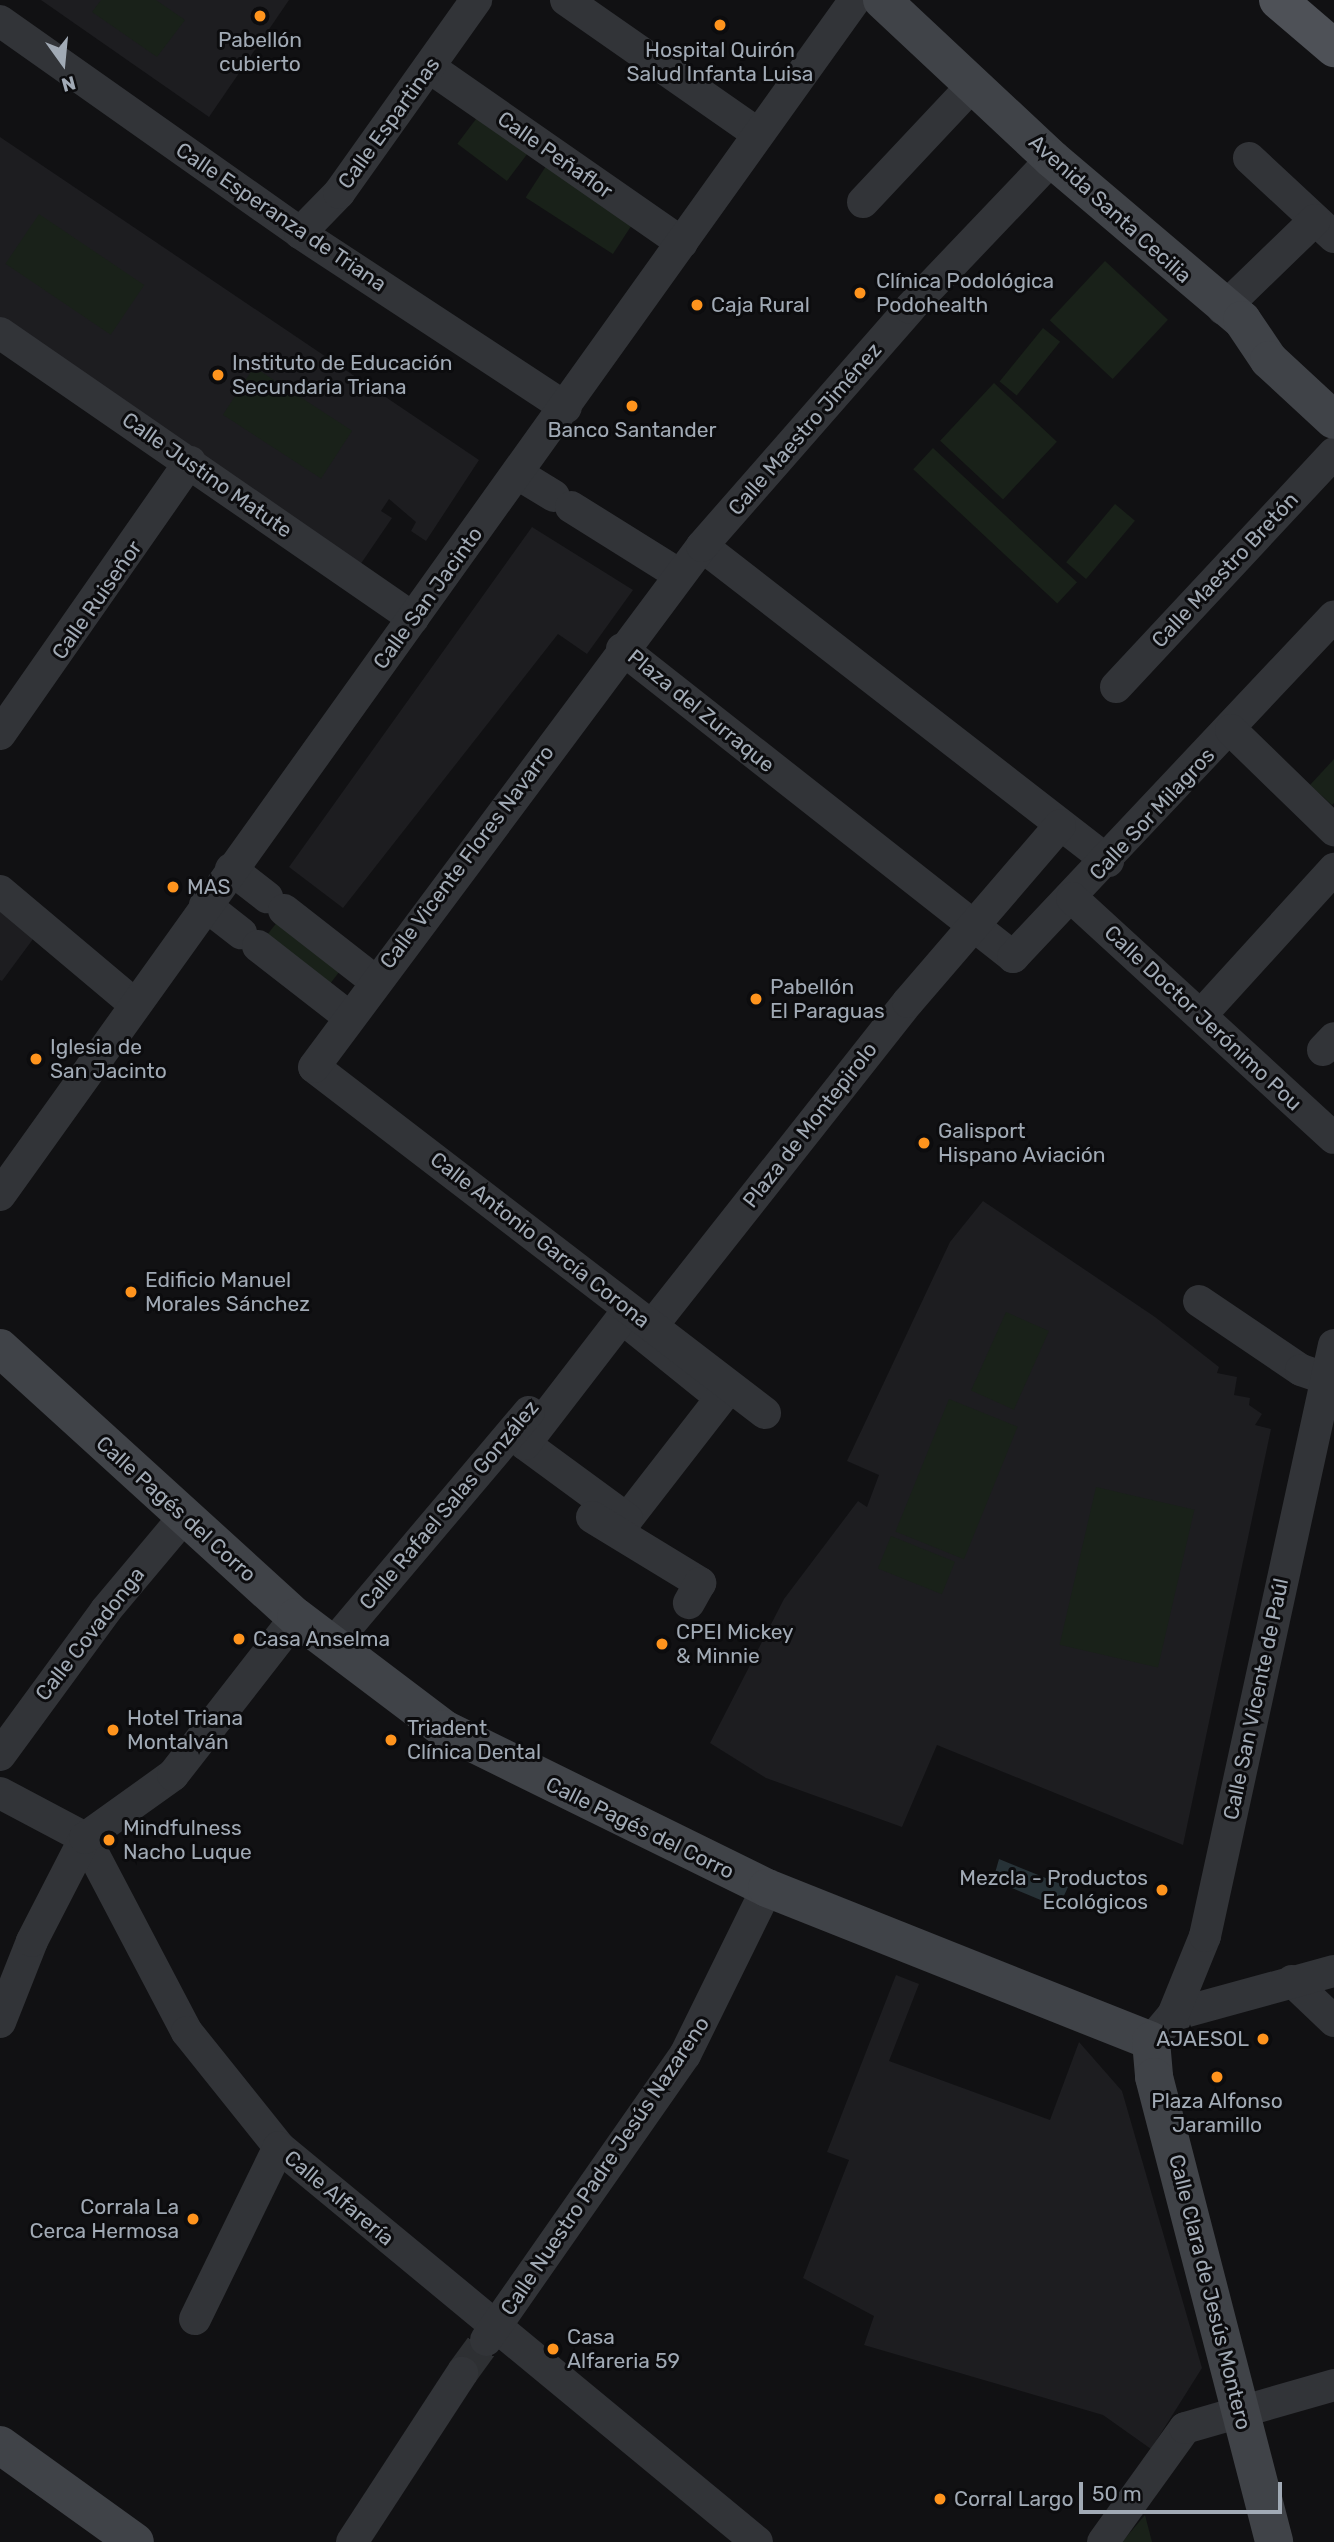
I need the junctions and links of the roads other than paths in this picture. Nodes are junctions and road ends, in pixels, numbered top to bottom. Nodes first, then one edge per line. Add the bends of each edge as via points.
1 (566, 0) edge
2 (855, 0) edge
3 (882, 0) edge
4 (1278, 0) edge
5 (473, 4) edge
6 (0, 21) edge
7 (1310, 24) edge
8 (429, 67) junction
9 (974, 83) junction
10 (758, 134) junction
11 (1249, 158) dead end
12 (1052, 159) junction
13 (863, 202) dead end
14 (1324, 228) edge
15 (300, 233) junction
16 (682, 243) junction
17 (1223, 309) junction
18 (0, 333) edge
19 (566, 408) junction
20 (1334, 420) edge
21 (1334, 453) edge
22 (190, 462) junction
23 (518, 474) junction
24 (702, 546) junction
25 (680, 575) junction
26 (1334, 616) edge
27 (413, 618) junction
28 (622, 649) junction
29 (1116, 687) dead end
30 (0, 734) edge
31 (1226, 735) junction
32 (1060, 825) junction
33 (1334, 830) edge
34 (1108, 860) junction
35 (231, 869) junction
36 (1334, 869) edge
37 (0, 891) edge
38 (1072, 898) junction
39 (205, 905) junction
40 (972, 927) junction
41 (374, 980) junction
42 (133, 1003) junction
43 (1203, 1013) junction
44 (348, 1016) junction
45 (314, 1067) joint
46 (1334, 1138) edge
47 (0, 1195) edge
48 (614, 1295) junction
49 (1199, 1301) dead end
50 (652, 1326) junction
51 (1334, 1345) edge
52 (0, 1348) edge
53 (1324, 1378) junction
54 (742, 1401) junction
55 (500, 1451) junction
56 (1321, 1452) edge
57 (184, 1517) junction
58 (629, 1544) junction
59 (689, 1603) dead end
60 (296, 1617) junction
61 (332, 1645) junction
62 (0, 1755) edge
63 (0, 1793) edge
64 (85, 1838) junction
65 (767, 1888) junction
66 (1334, 1971) edge
67 (1293, 1981) junction
68 (1334, 2021) edge
69 (0, 2022) edge
70 (1162, 2028) junction
71 (279, 2147) junction
72 (195, 2319) dead end
73 (490, 2334) junction
74 (462, 2373) tunnel mouth
75 (1334, 2385) edge
76 (1241, 2409) junction
77 (0, 2445) edge
78 (135, 2542) edge
79 (352, 2542) edge
80 (757, 2542) edge
81 (1103, 2542) edge
82 (1274, 2542) edge

1 - 10 street
2 - 10 street, Calle San Jacinto
3 - 9 main road, Avenida Santa Cecilia
4 - 7 main road
5 - 8 street, Calle Espartinas
6 - 15 street, Calle Esperanza de Triana
8 - 15 street, Calle Espartinas via 339,193
8 - 16 street, Calle Peñaflor
9 - 12 main road, Avenida Santa Cecilia
9 - 13 street
10 - 16 street, Calle San Jacinto
11 - 14 street
12 - 17 main road, Avenida Santa Cecilia
12 - 24 street, Calle Maestro Jiménez via 910,307 825,427
14 - 17 street
15 - 19 street, Calle Esperanza de Triana
16 - 19 street, Calle San Jacinto
17 - 20 main road, Avenida Santa Cecilia via 1242,320 1269,360
18 - 22 street, Calle Justino Matute
19 - 23 street, Calle San Jacinto
21 - 29 street, Calle Maestro Bretón
22 - 27 street, Calle Justino Matute
22 - 30 street, Calle Ruiseñor
23 - 25 street
23 - 27 street, Calle San Jacinto
24 - 25 street, Plaza del Zurraque
24 - 32 street
25 - 28 street, Plaza del Zurraque
26 - 31 street, Calle Sor Milagros
27 - 35 street, Calle San Jacinto
28 - 40 street, Plaza del Zurraque
28 - 41 street, Calle Vicente Flores Navarro
31 - 33 street, Calle Sor Milagros
31 - 34 street, Calle Sor Milagros via 1188,762
32 - 34 street
32 - 40 street
34 - 38 street, Calle Sor Milagros
35 - 39 street, Calle San Jacinto
35 - 41 street
36 - 43 street
37 - 42 street
38 - 40 street, Plaza del Zurraque via 1013,957
38 - 43 street, Calle Doctor Jerónimo Pou
39 - 42 street, Calle San Jacinto
39 - 44 street
40 - 50 street, Plaza de Montepirolo
41 - 44 street, Calle Vicente Flores Navarro
42 - 47 street, Calle San Jacinto
43 - 46 street, Calle Doctor Jerónimo Pou
44 - 45 street, Calle Vicente Flores Navarro
45 - 48 street, Calle Antonio García Corona
48 - 50 street, Calle Antonio García Corona
48 - 55 street, Calle Rafael Salas González
49 - 53 street via 1301,1370
50 - 54 street, Calle Antonio García Corona
51 - 53 street, Calle San Vicente de Paúl
52 - 57 main road, Calle Pagés del Corro
53 - 56 street, Calle San Vicente de Paúl
54 - 54 street via 622,1318 525,1444 629,1519
54 - 58 street
55 - 58 street
55 - 61 street, Calle Rafael Salas González
56 - 70 street, Calle San Vicente de Paúl via 1205,1936
57 - 60 main road, Calle Pagés del Corro
57 - 62 street, Calle Covadonga via 106,1610
58 - 59 street via 700,1583
60 - 61 main road, Calle Pagés del Corro
60 - 64 street via 173,1775
61 - 65 main road, Calle Pagés del Corro via 444,1729
63 - 64 street
64 - 69 street via 32,1941
64 - 71 street, Calle Alfarería via 187,2032
65 - 70 main road, Calle Pagés del Corro
65 - 73 street, Calle Nuestro Padre Jesús Nazareno via 685,2055
66 - 67 street
67 - 68 street
67 - 70 street
70 - 76 main road, Calle Clara de Jesús Montero via 1154,2077
71 - 72 street
71 - 73 street, Calle Alfarería
73 - 80 street, Calle Alfarería via 658,2455
74 - 79 street
75 - 76 street
76 - 81 street via 1185,2428
76 - 82 main road, Calle Clara de Jesús Montero
77 - 78 main road

